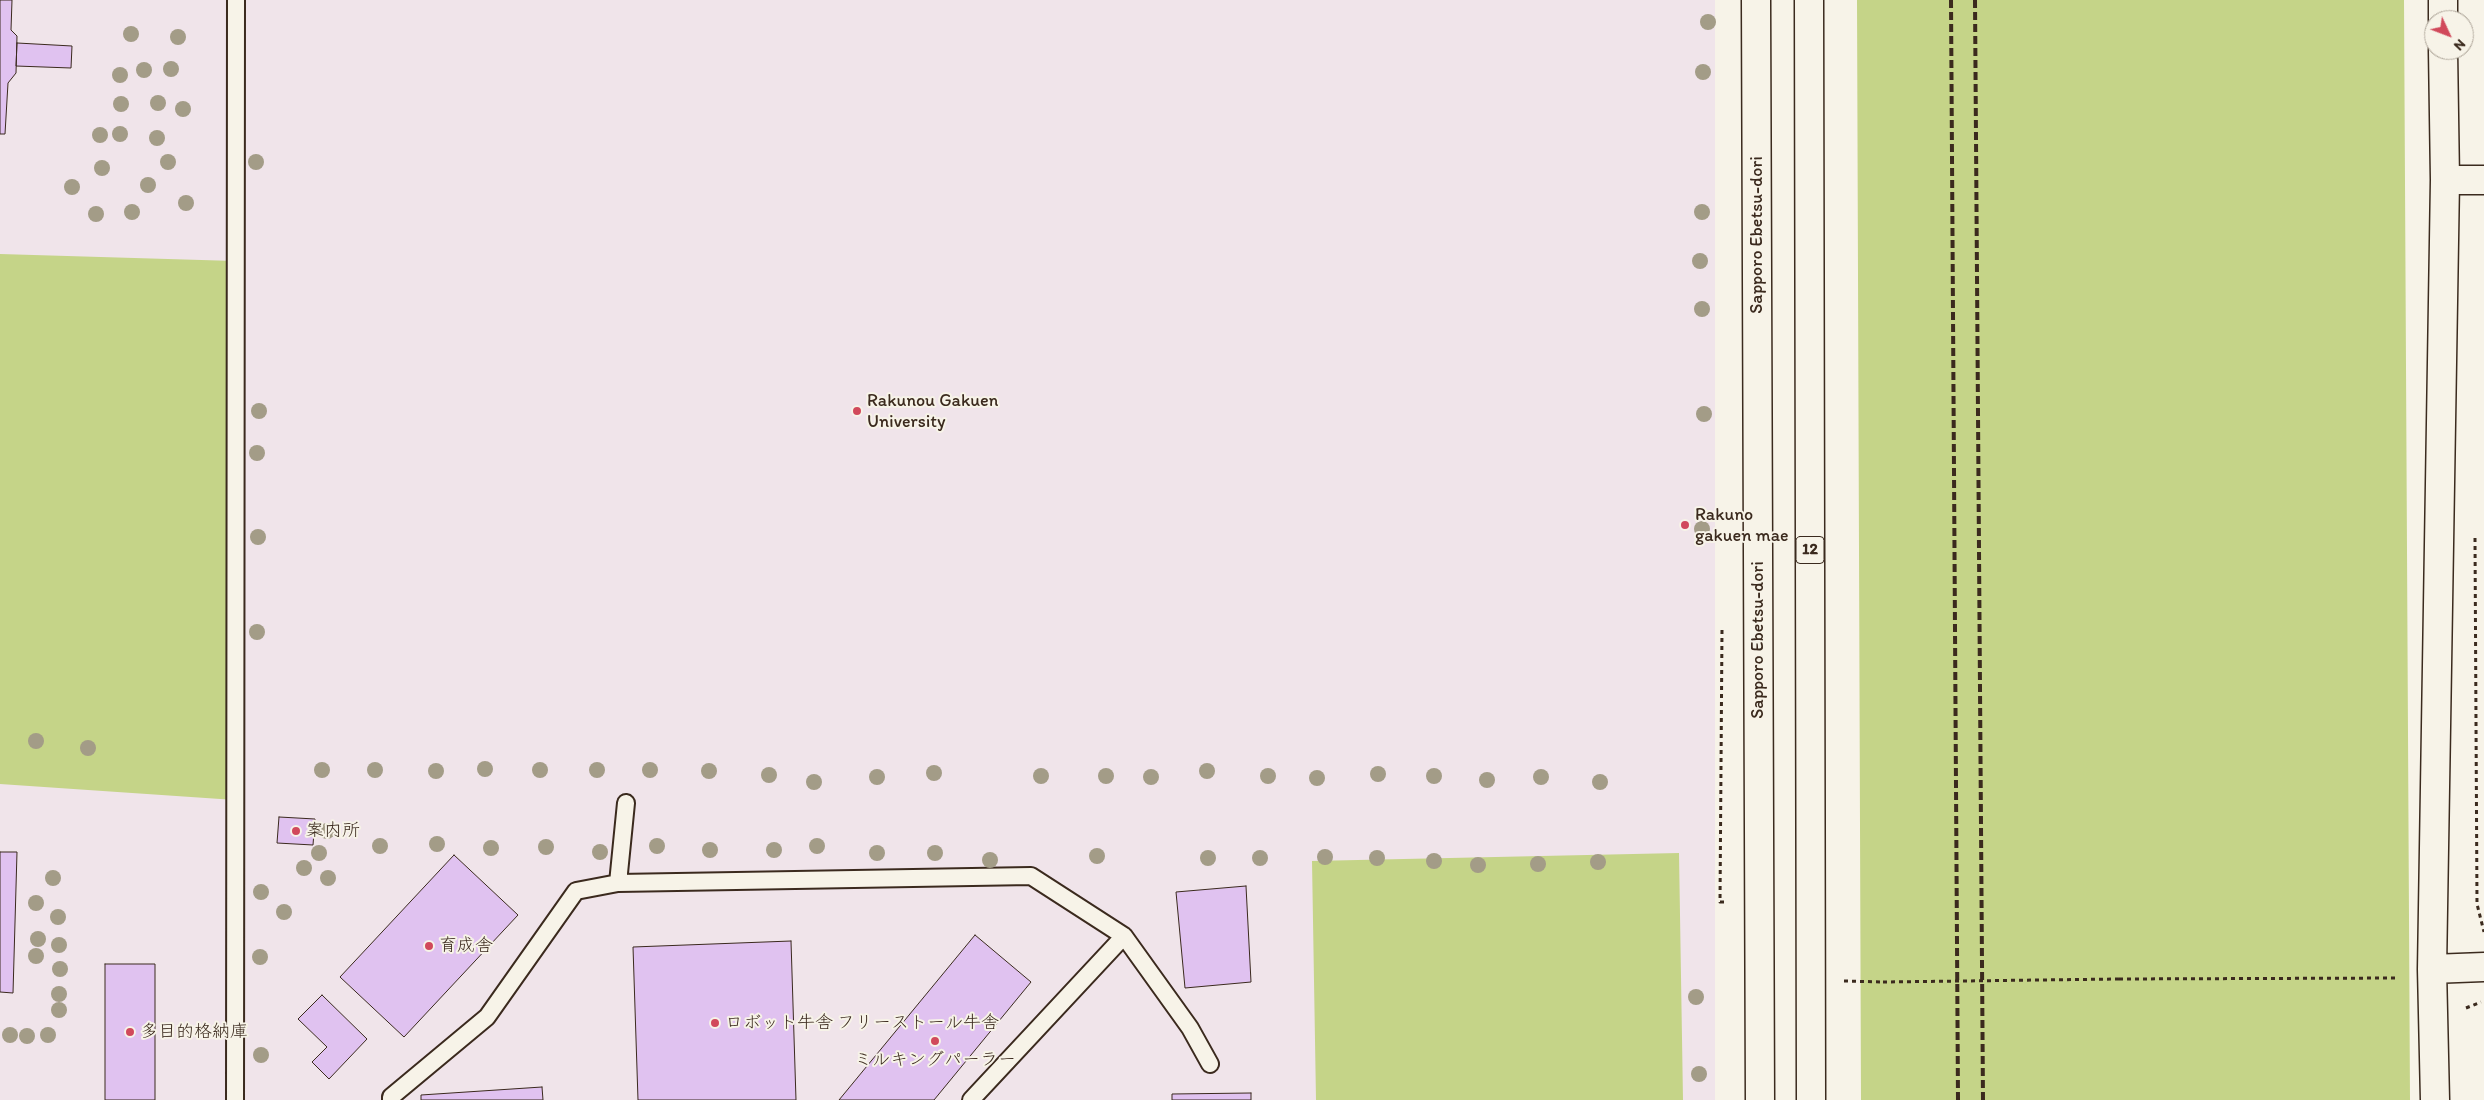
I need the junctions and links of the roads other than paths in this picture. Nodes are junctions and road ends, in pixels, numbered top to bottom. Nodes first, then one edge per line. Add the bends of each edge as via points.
1 (236, 0) edge
2 (1756, 0) edge
3 (1809, 0) edge
4 (2443, 60) edge
5 (2445, 180) junction
6 (2484, 180) edge
7 (626, 804) dead end
8 (618, 883) junction
9 (1124, 936) junction
10 (2484, 967) edge
11 (2432, 969) junction
12 (1210, 1064) dead end
13 (235, 1100) edge
14 (391, 1100) edge
15 (971, 1100) edge
16 (1760, 1100) edge
17 (1811, 1100) edge
18 (2435, 1100) edge

1 - 13 lane
2 - 16 main road, Sapporo Ebetsu-dori
3 - 17 main road, 12
4 - 5 main road
5 - 6 main road
5 - 11 main road
7 - 8 lane
8 - 9 lane via 1031,876
8 - 14 lane via 576,891 487,1017
9 - 12 lane via 1190,1028
9 - 15 lane
10 - 11 main road
11 - 18 main road

